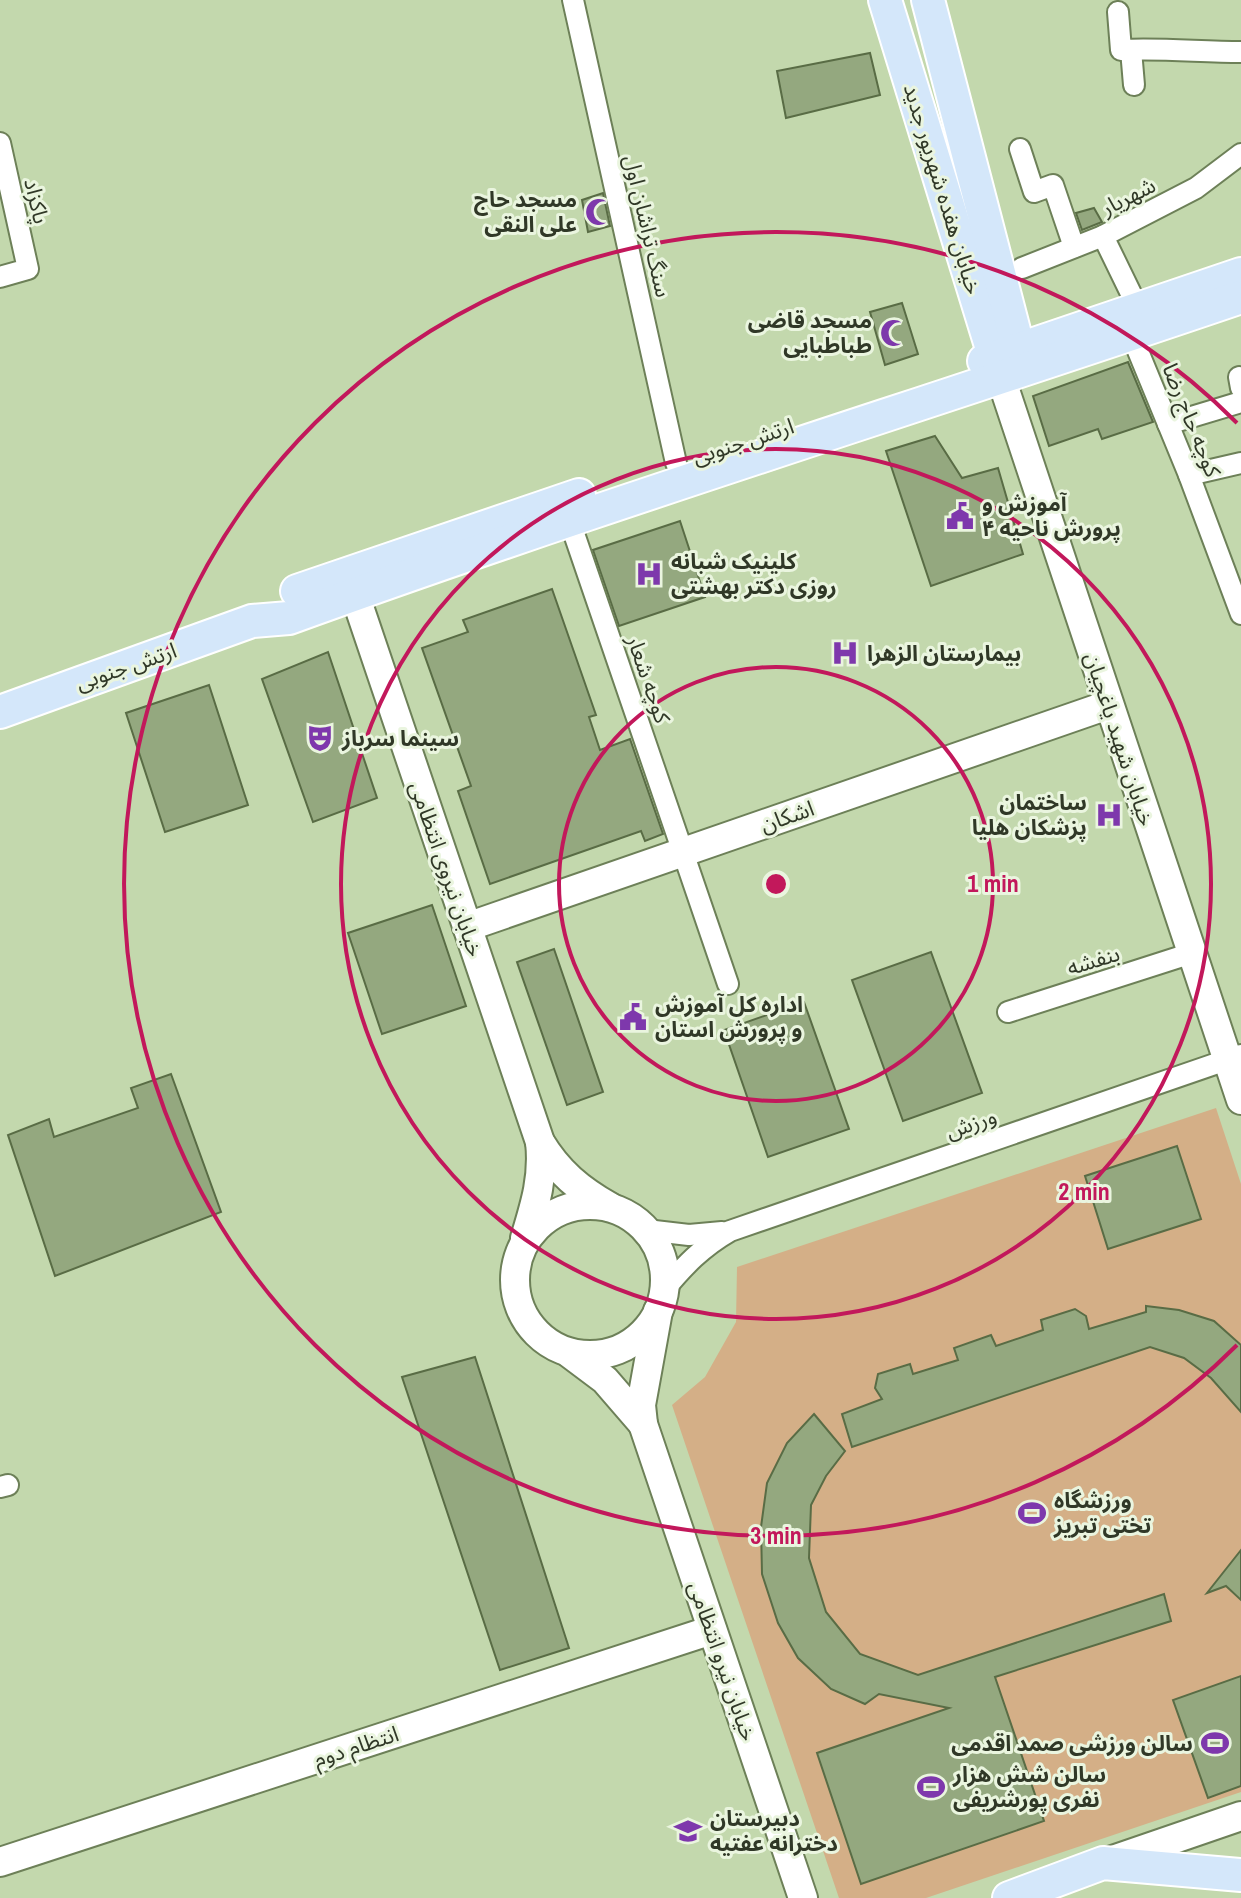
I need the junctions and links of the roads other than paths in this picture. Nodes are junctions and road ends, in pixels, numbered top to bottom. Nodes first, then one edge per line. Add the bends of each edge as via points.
1 (573, 0) edge
2 (930, 6) edge
3 (887, 9) edge
4 (1118, 12) dead end
5 (1131, 50) junction
6 (1241, 52) edge
7 (1134, 85) dead end
8 (0, 143) edge
9 (1020, 149) dead end
10 (1241, 154) edge
11 (1103, 236) junction
12 (1074, 247) junction
13 (1022, 268) dead end
14 (1241, 274) edge
15 (0, 277) edge
16 (1241, 297) edge
17 (1135, 321) junction
18 (1010, 364) junction
19 (1241, 402) edge
20 (1168, 424) junction
21 (676, 463) junction
22 (1241, 463) edge
23 (1189, 475) junction
24 (570, 522) junction
25 (355, 595) junction
26 (1241, 614) edge
27 (252, 621) junction
28 (1108, 705) junction
29 (0, 712) edge
30 (684, 852) junction
31 (467, 927) junction
32 (1192, 953) junction
33 (728, 984) dead end
34 (1008, 1012) dead end
35 (1234, 1058) edge
36 (1241, 1100) edge
37 (540, 1142) junction
38 (610, 1207) junction
39 (646, 1230) junction
40 (730, 1231) junction
41 (521, 1249) junction
42 (661, 1301) junction
43 (569, 1353) junction
44 (643, 1424) junction
45 (712, 1630) junction
46 (1241, 1816) edge
47 (0, 1862) edge
48 (1103, 1863) junction
49 (1241, 1875) edge
50 (803, 1898) edge
51 (1009, 1898) edge

1 - 21 street, سنگ تراشان اول
2 - 3 main road via 919,23 906,27
2 - 18 main road, خیابان هفده شهریور جدید
3 - 18 main road, خیابان هفده شهریور جدید
4 - 5 street via 1121,50
5 - 6 street
5 - 7 street
8 - 15 street, پاکزاد via 28,269
9 - 12 street via 1034,192 1053,185
10 - 11 street, شهریار via 1196,188
11 - 12 street
11 - 17 street, شهریار
12 - 13 street
14 - 17 main road, ارتش جنوبی
16 - 17 main road, ارتش جنوبی
17 - 18 main road, ارتش جنوبی
17 - 20 street, کوچه حاج رضا
18 - 21 main road, ارتش جنوبی
18 - 24 main road, ارتش جنوبی
18 - 28 street, خیابان شهید یاغچیان
19 - 20 street
20 - 23 street, کوچه حاج رضا
21 - 27 main road, ارتش جنوبی via 280,597
22 - 23 street
23 - 26 street, کوچه حاج رضا
24 - 25 main road, ارتش جنوبی
24 - 30 street, کوچه شعار
25 - 27 main road, ارتش جنوبی via 289,618
25 - 31 street, خیابان نیروی انتظامی
27 - 29 main road, ارتش جنوبی
28 - 30 street, اشکان
28 - 32 street, خیابان شهید یاغچیان
30 - 31 street, اشکان
30 - 33 street, کوچه شعار
31 - 37 street, خیابان نیروی انتظامی
32 - 34 street, بنفشه
32 - 35 street, خیابان شهید یاغچیان
35 - 36 street, خیابان شهید یاغچیان
35 - 40 street, ورزش
37 - 38 street, خیابان نیروی انتظامی via 559,1171
37 - 41 street, خیابان نیروی انتظامی via 539,1196
38 - 39 street
38 - 41 street via 568,1208 540,1224
39 - 40 street, ورزش via 689,1235
39 - 42 street via 664,1269
40 - 42 street, ورزش via 694,1255
41 - 43 street via 515,1291 522,1312 541,1337
42 - 43 street via 647,1329 631,1343 590,1356
42 - 44 street, خیابان نیرو انتظامی via 641,1405
43 - 44 street, خیابان نیرو انتظامی via 605,1380
44 - 45 street, خیابان نیرو انتظامی
45 - 47 street, انتظام دوم
45 - 50 street, خیابان نیرو انتظامی
46 - 48 street
48 - 49 main road
48 - 51 main road

